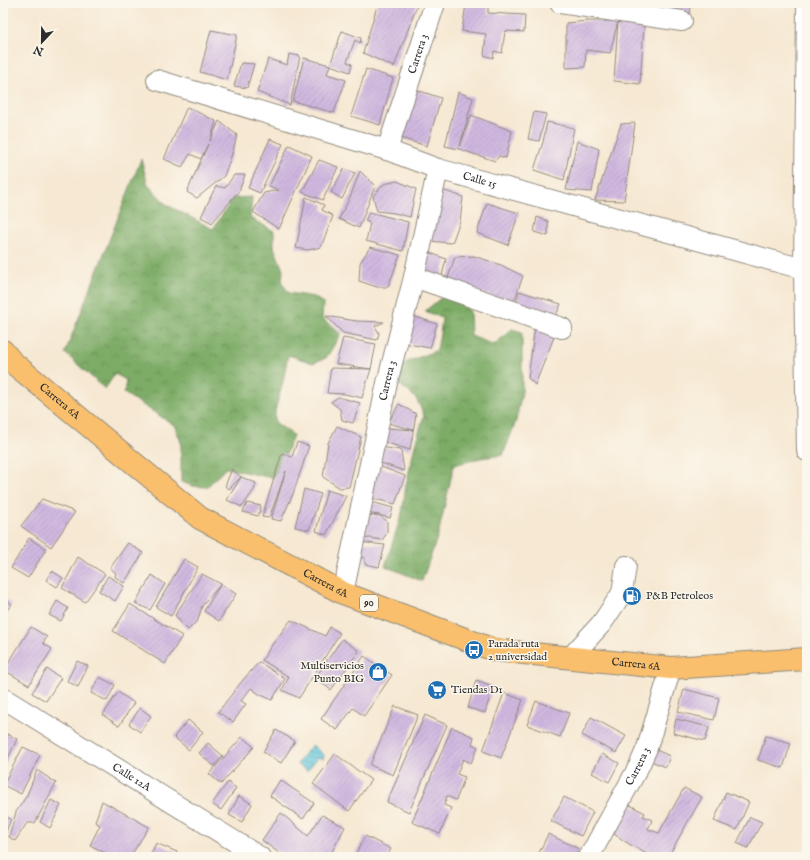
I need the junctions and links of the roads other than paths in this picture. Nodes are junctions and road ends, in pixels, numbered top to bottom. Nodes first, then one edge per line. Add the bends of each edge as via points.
1 (435, 3) edge
2 (560, 3) edge
3 (807, 9) edge
4 (682, 21) dead end
5 (156, 80) dead end
6 (387, 150) junction
7 (438, 169) junction
8 (805, 269) edge
9 (414, 277) junction
10 (562, 328) dead end
11 (3, 351) edge
12 (807, 451) edge
13 (626, 566) dead end
14 (343, 593) junction
15 (570, 658) junction
16 (807, 659) edge
17 (671, 668) junction
18 (3, 698) edge
19 (260, 857) edge
20 (589, 857) edge

1 - 6 street, Carrera 3
2 - 4 street
3 - 8 street
5 - 6 street, Calle 15
6 - 7 street, Calle 15
7 - 8 street, Calle 15
7 - 9 street, Carrera 3
8 - 12 street
9 - 10 street
9 - 14 street, Carrera 3 via 387,383
11 - 14 highway, Carrera 6A / 90 via 12,362 200,518
13 - 15 street via 622,593 602,623
14 - 15 highway, Carrera 6A / 90 via 494,650
15 - 17 highway, Carrera 6A / 90
16 - 17 highway, Carrera 6A / 90
17 - 20 street, Carrera 3 via 647,748
18 - 19 street, Calle 12A

